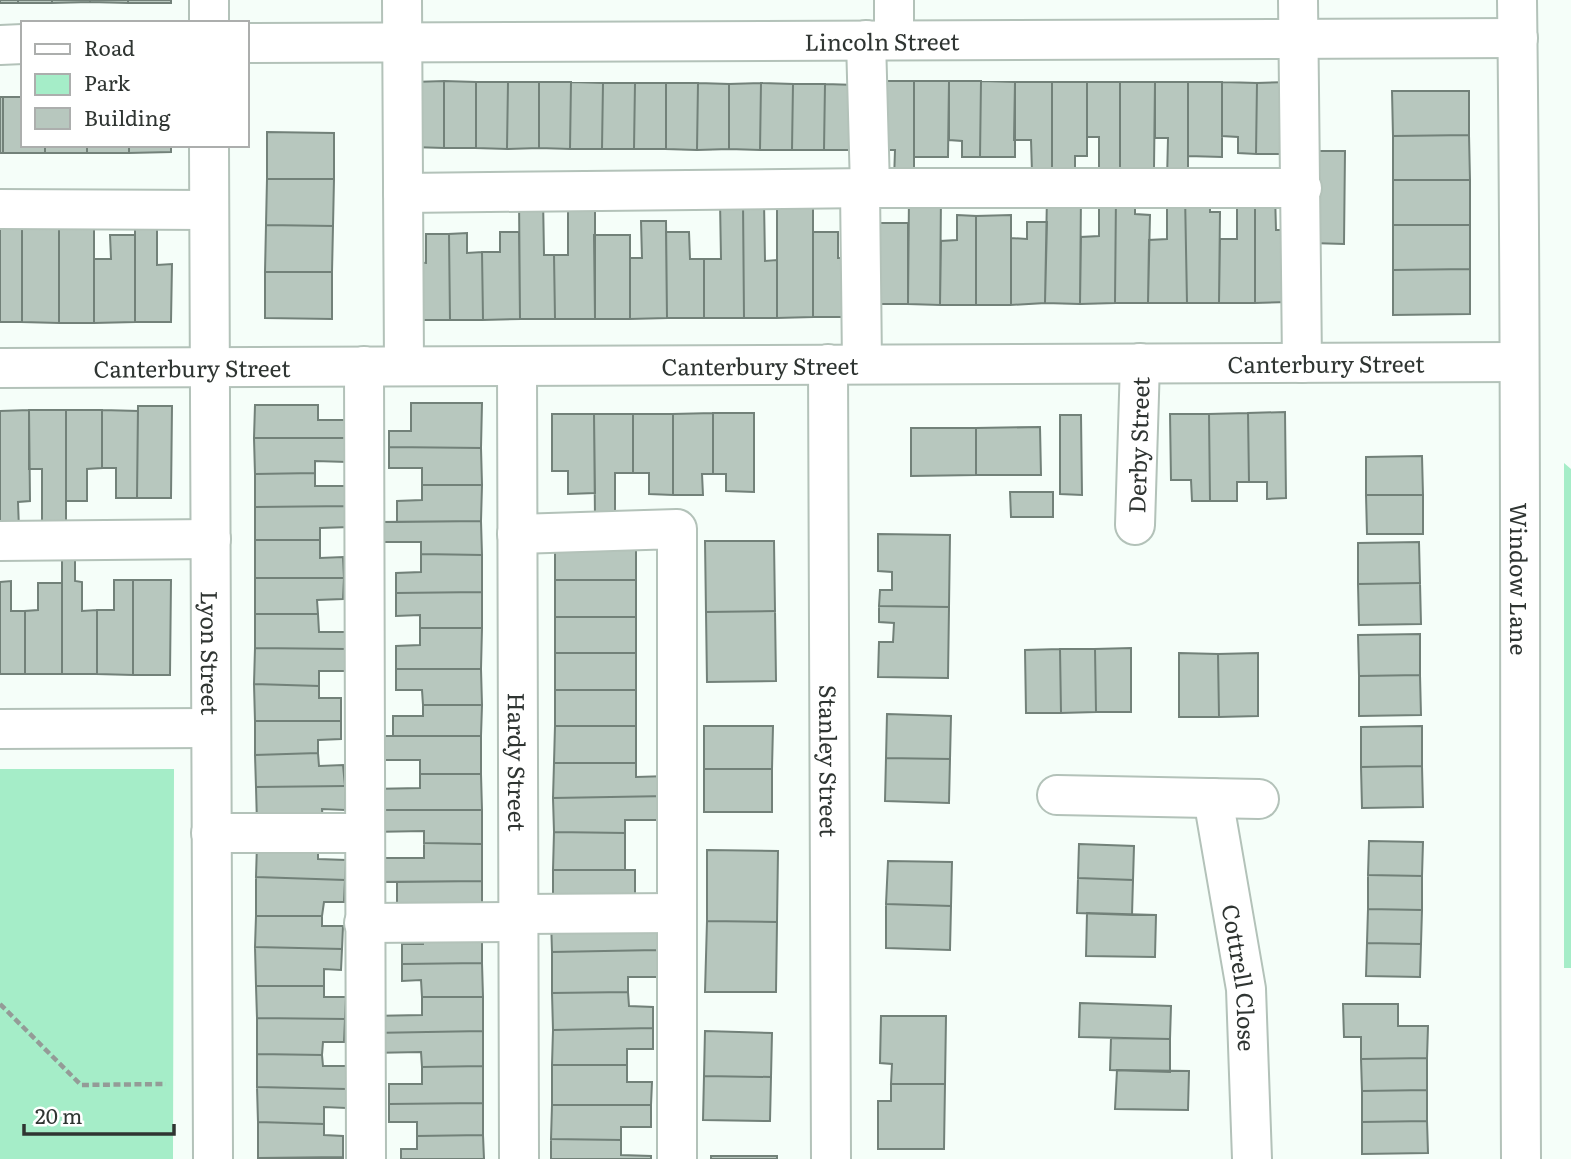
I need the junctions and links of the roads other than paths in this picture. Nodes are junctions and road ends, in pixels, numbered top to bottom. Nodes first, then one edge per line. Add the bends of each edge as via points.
1 (209, 0) edge
2 (402, 0) edge
3 (894, 0) edge
4 (1298, 0) edge
5 (1517, 0) edge
6 (209, 21) edge
7 (1298, 38) junction
8 (1518, 38) junction
9 (880, 40) junction
10 (402, 42) junction
11 (248, 43) edge
12 (21, 44) edge
13 (0, 45) edge
14 (209, 147) edge
15 (865, 188) junction
16 (1302, 188) junction
17 (403, 193) junction
18 (0, 209) edge
19 (209, 210) junction
20 (1518, 362) junction
21 (1140, 363) junction
22 (1302, 363) junction
23 (845, 364) junction
24 (364, 366) junction
25 (404, 366) junction
26 (517, 366) junction
27 (210, 367) junction
28 (0, 368) edge
29 (1135, 525) dead end
30 (517, 534) junction
31 (211, 539) junction
32 (0, 541) edge
33 (211, 728) junction
34 (0, 729) edge
35 (1057, 795) dead end
36 (1213, 798) junction
37 (1259, 799) dead end
38 (211, 833) junction
39 (363, 833) junction
40 (677, 913) junction
41 (519, 918) junction
42 (364, 923) junction
43 (213, 1159) edge
44 (366, 1159) edge
45 (519, 1159) edge
46 (677, 1159) edge
47 (831, 1159) edge
48 (1252, 1159) edge
49 (1521, 1159) edge

1 - 6 street
2 - 10 street
3 - 9 street, Stanley Street
4 - 7 street
5 - 8 street, Window Lane
7 - 8 street, Lincoln Street
7 - 9 street, Lincoln Street
7 - 16 street
8 - 20 street, Window Lane
9 - 10 street, Lincoln Street
9 - 15 street, Stanley Street
10 - 11 street, Lincoln Street
10 - 17 street
12 - 13 street
14 - 19 street, Lyon Street
15 - 16 street
15 - 17 street
15 - 23 street, Stanley Street
16 - 22 street
17 - 25 street
18 - 19 street
19 - 27 street, Lyon Street
20 - 22 street, Canterbury Street
20 - 49 street, Window Lane
21 - 22 street, Canterbury Street
21 - 23 street, Canterbury Street
21 - 29 street, Derby Street
23 - 26 street, Canterbury Street
23 - 47 street, Stanley Street
24 - 25 street, Canterbury Street
24 - 27 street, Canterbury Street
24 - 39 street
25 - 26 street, Canterbury Street
26 - 30 street, Hardy Street
27 - 28 street, Canterbury Street
27 - 31 street, Lyon Street
30 - 40 street via 677,529
30 - 41 street, Hardy Street
31 - 32 street
31 - 33 street, Lyon Street
33 - 34 street
33 - 38 street, Lyon Street
35 - 36 street
36 - 37 street
36 - 48 street, Cottrell Close via 1245,989
38 - 39 street
38 - 43 street, Lyon Street
39 - 42 street
40 - 41 street
40 - 46 street
41 - 42 street
41 - 45 street, Hardy Street
42 - 44 street

